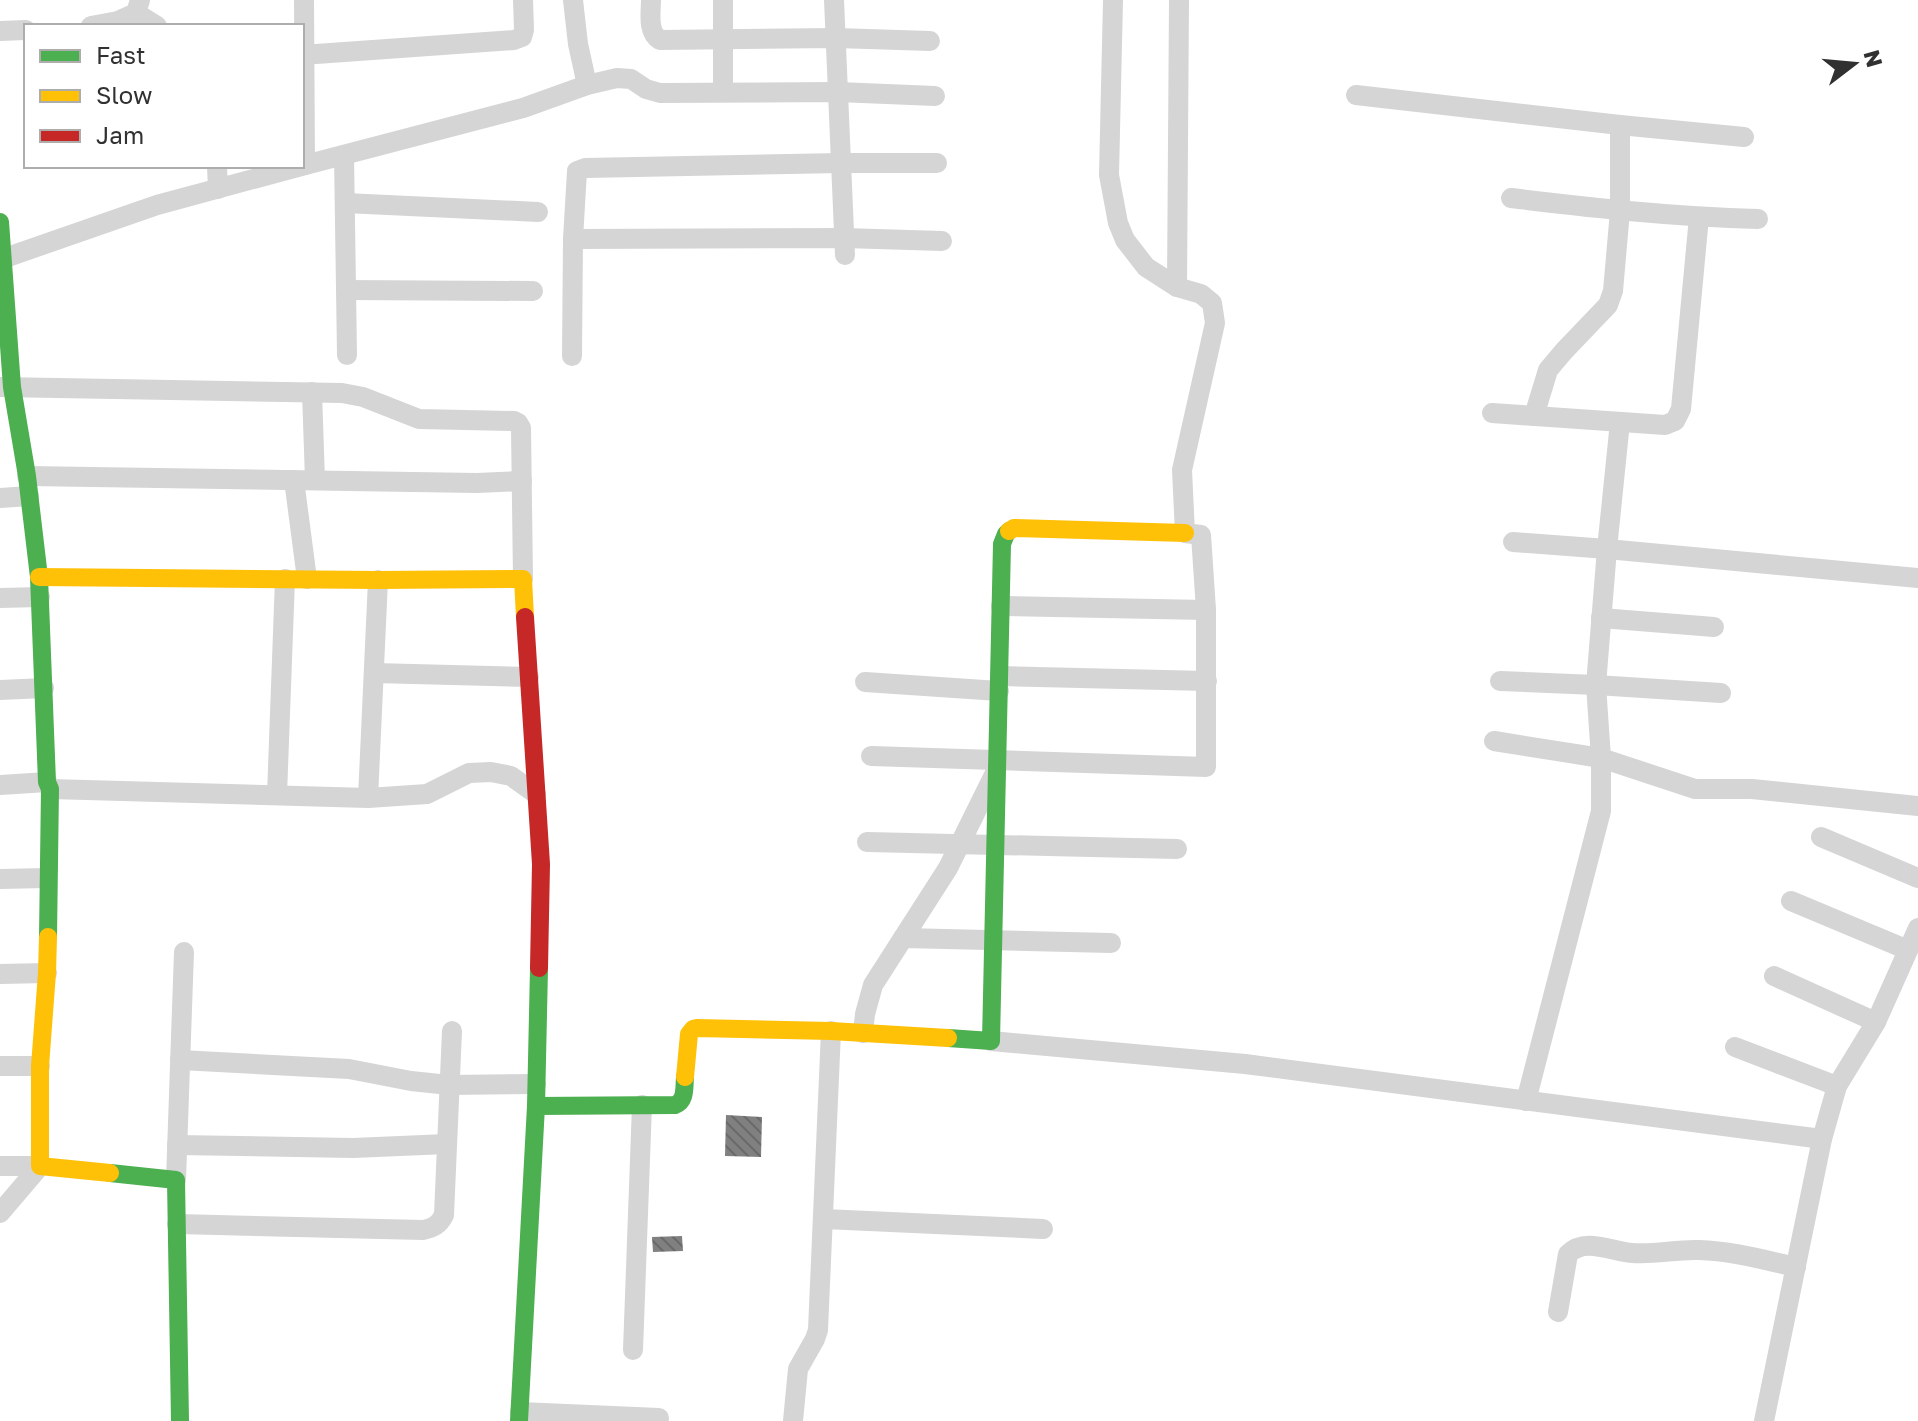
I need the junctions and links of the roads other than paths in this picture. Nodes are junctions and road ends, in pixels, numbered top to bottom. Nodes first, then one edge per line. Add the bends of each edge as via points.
1 (304, 0) edge
2 (523, 0) edge
3 (573, 0) edge
4 (651, 0) edge
5 (723, 0) edge
6 (834, 0) edge
7 (1113, 0) edge
8 (1179, 0) edge
9 (138, 6) edge
10 (102, 24) edge
11 (155, 24) edge
12 (304, 24) edge
13 (24, 30) edge
14 (0, 31) edge
15 (836, 38) junction
16 (723, 40) junction
17 (930, 41) dead end
18 (304, 54) edge
19 (587, 85) junction
20 (723, 92) junction
21 (838, 92) junction
22 (1356, 95) dead end
23 (935, 96) dead end
24 (304, 110) edge
25 (1620, 125) junction
26 (1744, 137) dead end
27 (344, 155) junction
28 (841, 163) junction
29 (937, 163) dead end
30 (305, 165) joint
31 (217, 168) edge
32 (294, 168) edge
33 (218, 189) junction
34 (1511, 198) dead end
35 (345, 203) junction
36 (1620, 211) junction
37 (538, 212) dead end
38 (1699, 217) junction
39 (1758, 219) dead end
40 (0, 222) edge
41 (573, 239) junction
42 (942, 241) dead end
43 (1, 246) edge
44 (844, 246) junction
45 (1177, 287) junction
46 (346, 290) junction
47 (533, 291) dead end
48 (347, 355) dead end
49 (572, 356) dead end
50 (6, 387) edge
51 (312, 392) junction
52 (1492, 413) dead end
53 (1534, 416) junction
54 (1620, 422) junction
55 (304, 480) junction
56 (522, 481) junction
57 (28, 486) junction
58 (0, 498) edge
59 (1185, 533) junction
60 (1513, 542) dead end
61 (1607, 549) junction
62 (1918, 578) edge
63 (285, 579) junction
64 (307, 579) junction
65 (523, 579) junction
66 (378, 580) junction
67 (40, 587) junction
68 (0, 598) edge
69 (1001, 606) junction
70 (1206, 610) junction
71 (1601, 618) junction
72 (1714, 627) dead end
73 (374, 673) junction
74 (529, 677) junction
75 (1207, 681) junction
76 (1500, 681) dead end
77 (865, 682) dead end
78 (999, 684) junction
79 (1596, 685) junction
80 (44, 688) junction
81 (0, 690) edge
82 (1721, 693) dead end
83 (1494, 741) dead end
84 (871, 756) dead end
85 (1601, 758) junction
86 (998, 763) junction
87 (0, 785) edge
88 (48, 786) junction
89 (536, 794) junction
90 (277, 795) junction
91 (368, 798) junction
92 (1918, 806) edge
93 (1821, 837) dead end
94 (867, 842) dead end
95 (959, 844) junction
96 (997, 845) junction
97 (1177, 849) dead end
98 (47, 878) junction
99 (1918, 878) edge
100 (0, 879) edge
101 (1791, 901) dead end
102 (1918, 928) edge
103 (903, 938) junction
104 (994, 940) junction
105 (1111, 943) dead end
106 (1908, 950) junction
107 (184, 952) dead end
108 (47, 973) junction
109 (0, 974) edge
110 (1774, 976) dead end
111 (1876, 1022) junction
112 (452, 1031) dead end
113 (831, 1031) junction
114 (863, 1033) junction
115 (991, 1041) junction
116 (1735, 1047) dead end
117 (180, 1060) junction
118 (0, 1066) edge
119 (40, 1066) junction
120 (536, 1084) junction
121 (449, 1085) junction
122 (1837, 1086) junction
123 (1526, 1101) junction
124 (642, 1105) junction
125 (536, 1106) junction
126 (1822, 1139) junction
127 (447, 1144) junction
128 (177, 1145) junction
129 (0, 1166) edge
130 (40, 1166) junction
131 (176, 1180) junction
132 (0, 1213) edge
133 (824, 1219) junction
134 (177, 1224) junction
135 (1043, 1229) dead end
136 (1796, 1267) junction
137 (1558, 1312) dead end
138 (633, 1350) dead end
139 (520, 1417) edge
140 (659, 1418) dead end
141 (180, 1421) edge
142 (793, 1421) edge
143 (1764, 1421) edge

1 - 12 street
2 - 18 street via 524,30 514,40
3 - 19 street
4 - 16 street via 654,37
5 - 16 street
6 - 15 street
7 - 45 street via 1109,175 1115,213 1125,240 1146,267
8 - 45 street
9 - 10 street via 118,21
9 - 11 street
13 - 14 street
15 - 16 street
15 - 17 street
15 - 21 street
16 - 20 street
19 - 20 street via 617,78 660,93
19 - 27 street via 523,108
20 - 21 street
21 - 23 street
21 - 28 street
22 - 25 street
24 - 30 street
25 - 26 street
25 - 36 street
27 - 30 street
27 - 35 street
28 - 29 street
28 - 41 street via 585,168 576,176
28 - 44 street
31 - 33 street
32 - 33 street
33 - 43 street
34 - 36 street
35 - 37 street
35 - 46 street
36 - 38 street
36 - 53 street via 1608,305 1548,370
38 - 39 street
38 - 54 street via 1681,409 1675,421 1665,425
40 - 43 street
41 - 44 street
41 - 49 street
42 - 44 street
43 - 50 street
45 - 59 street via 1201,294 1215,314 1182,470
46 - 47 street
46 - 48 street
50 - 51 street
50 - 57 street
51 - 55 street
51 - 56 street via 363,397 419,419 514,421 521,428
52 - 53 street
53 - 54 street
54 - 61 street
55 - 56 street
55 - 57 street
55 - 64 street
56 - 65 street
57 - 58 street
57 - 67 street
59 - 69 street via 1014,528 1002,544
59 - 70 street via 1201,535
60 - 61 street
61 - 62 street
61 - 71 street
63 - 64 street
63 - 67 street
63 - 90 street
64 - 66 street
65 - 66 street
65 - 74 street
66 - 73 street
67 - 68 street
67 - 80 street
69 - 70 street
69 - 78 street
70 - 75 street
71 - 72 street
71 - 79 street
73 - 74 street
73 - 91 street
74 - 89 street
75 - 78 street
75 - 86 street via 1206,767
76 - 79 street
77 - 78 street
78 - 86 street
79 - 82 street
79 - 85 street
80 - 81 street
80 - 88 street
83 - 85 street
84 - 86 street
85 - 92 street via 1695,789 1752,789
85 - 123 street via 1601,811
86 - 95 street
86 - 96 street
87 - 88 street
88 - 90 street
88 - 98 street
89 - 91 street via 511,776 491,772 469,773 427,794
89 - 120 street via 541,864
90 - 91 street
93 - 99 street
94 - 95 street
95 - 96 street
95 - 103 street
96 - 97 street
96 - 104 street
98 - 100 street
98 - 108 street
101 - 106 street
102 - 106 street
103 - 104 street
103 - 114 street via 873,985
104 - 105 street
104 - 115 street
106 - 111 street
107 - 117 street
108 - 109 street
108 - 119 street
110 - 111 street
111 - 122 street
112 - 121 street
113 - 114 street
113 - 124 street via 693,1029 683,1099 675,1105
113 - 133 street
114 - 115 street
115 - 123 street via 1245,1064
116 - 122 street
117 - 121 street via 349,1069
117 - 128 street
118 - 119 street
119 - 130 street
120 - 121 street
120 - 125 street
121 - 127 street
122 - 126 street
123 - 126 street
124 - 125 street
124 - 138 street
125 - 139 street
126 - 136 street
127 - 128 street
127 - 134 street via 444,1215 431,1229
128 - 131 street
129 - 130 street
130 - 131 street
130 - 132 street
131 - 134 street
133 - 135 street
133 - 142 street via 818,1330 798,1369
134 - 141 street
136 - 137 street via 1727,1252 1658,1254 1575,1247 1568,1254
136 - 143 street
139 - 140 street

